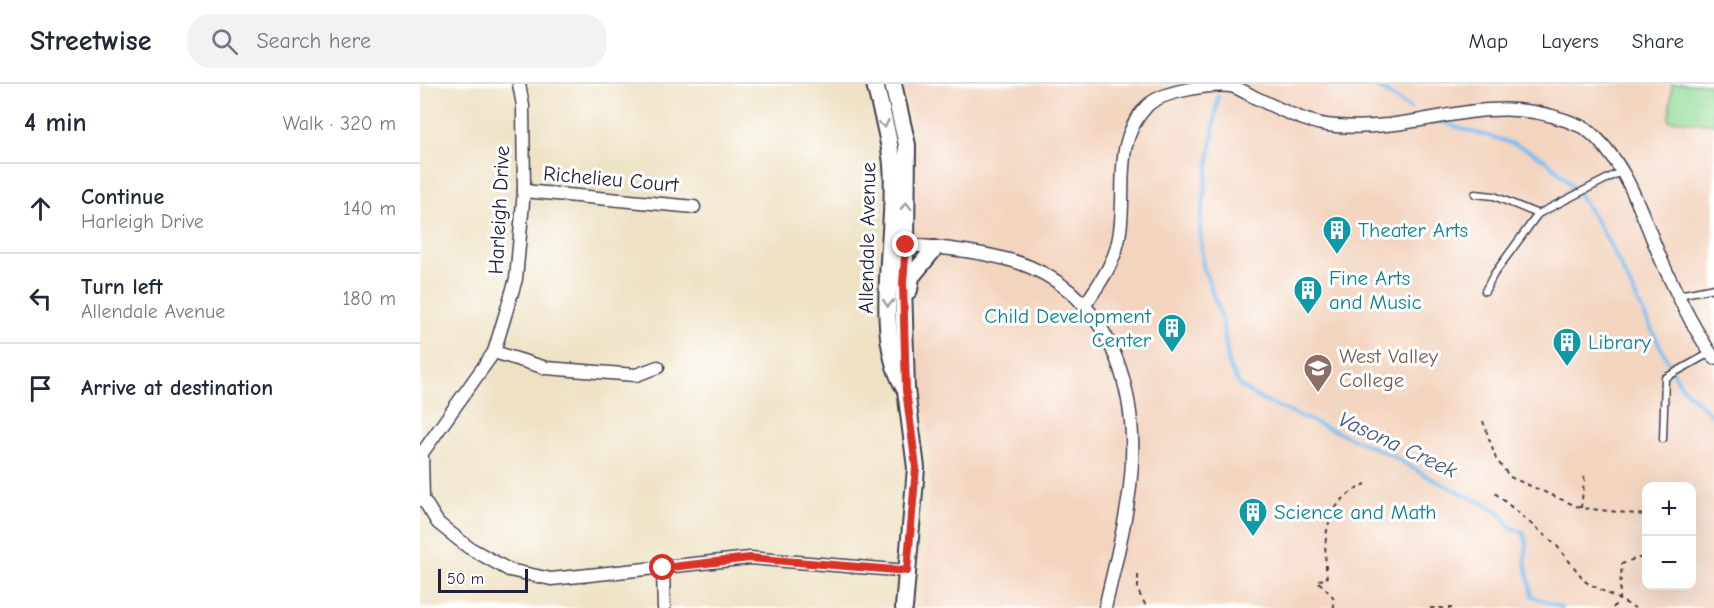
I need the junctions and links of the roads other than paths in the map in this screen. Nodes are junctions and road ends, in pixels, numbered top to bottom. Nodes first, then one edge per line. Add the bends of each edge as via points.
1 (519, 84) edge
2 (875, 84) edge
3 (892, 84) edge
4 (1512, 97) dead end
5 (1474, 99) dead end
6 (1622, 171) junction
7 (524, 191) junction
8 (1475, 195) dead end
9 (694, 207) dead end
10 (1539, 214) junction
11 (899, 245) junction
12 (933, 249) junction
13 (1714, 288) edge
14 (1485, 291) dead end
15 (1679, 295) junction
16 (1085, 305) junction
17 (904, 318) junction
18 (494, 352) junction
19 (1712, 355) edge
20 (658, 367) dead end
21 (906, 390) junction
22 (1663, 438) dead end
23 (421, 457) edge
24 (663, 568) junction
25 (907, 571) junction
26 (664, 608) edge
27 (904, 608) edge
28 (1105, 608) edge

1 - 7 street, Harleigh Drive
2 -> 11 street, Allendale Avenue via 892,165
11 -> 3 street, Allendale Avenue via 906,145
4 - 6 street via 1544,104 1585,128
5 - 16 street via 1397,121 1335,126 1300,119 1230,85 1178,89 1146,106 1125,141 1118,243 1107,272
6 - 10 lane
6 - 15 street
7 - 9 street, Richelieu Court
7 - 18 street, Harleigh Drive via 516,279
8 - 10 lane via 1494,196
10 - 14 lane
11 - 12 street
11 - 17 street, Allendale Avenue
11 -> 21 street, Allendale Avenue via 887,312 894,368
12 - 16 street via 1020,263 1050,278
12 - 17 street via 911,277
13 - 15 lane
15 - 19 street
16 - 28 street via 1116,356 1132,422 1130,489
17 - 21 street, Allendale Avenue
18 - 20 street via 546,368 636,375
18 - 23 street, Harleigh Drive
19 - 22 lane via 1665,378
21 - 25 street, Allendale Avenue via 916,468
23 - 24 street, Harleigh Drive via 423,499 438,523 468,547 509,570 551,579
24 - 25 street, Harleigh Drive via 750,558
24 - 26 street
25 - 27 street, Allendale Avenue

